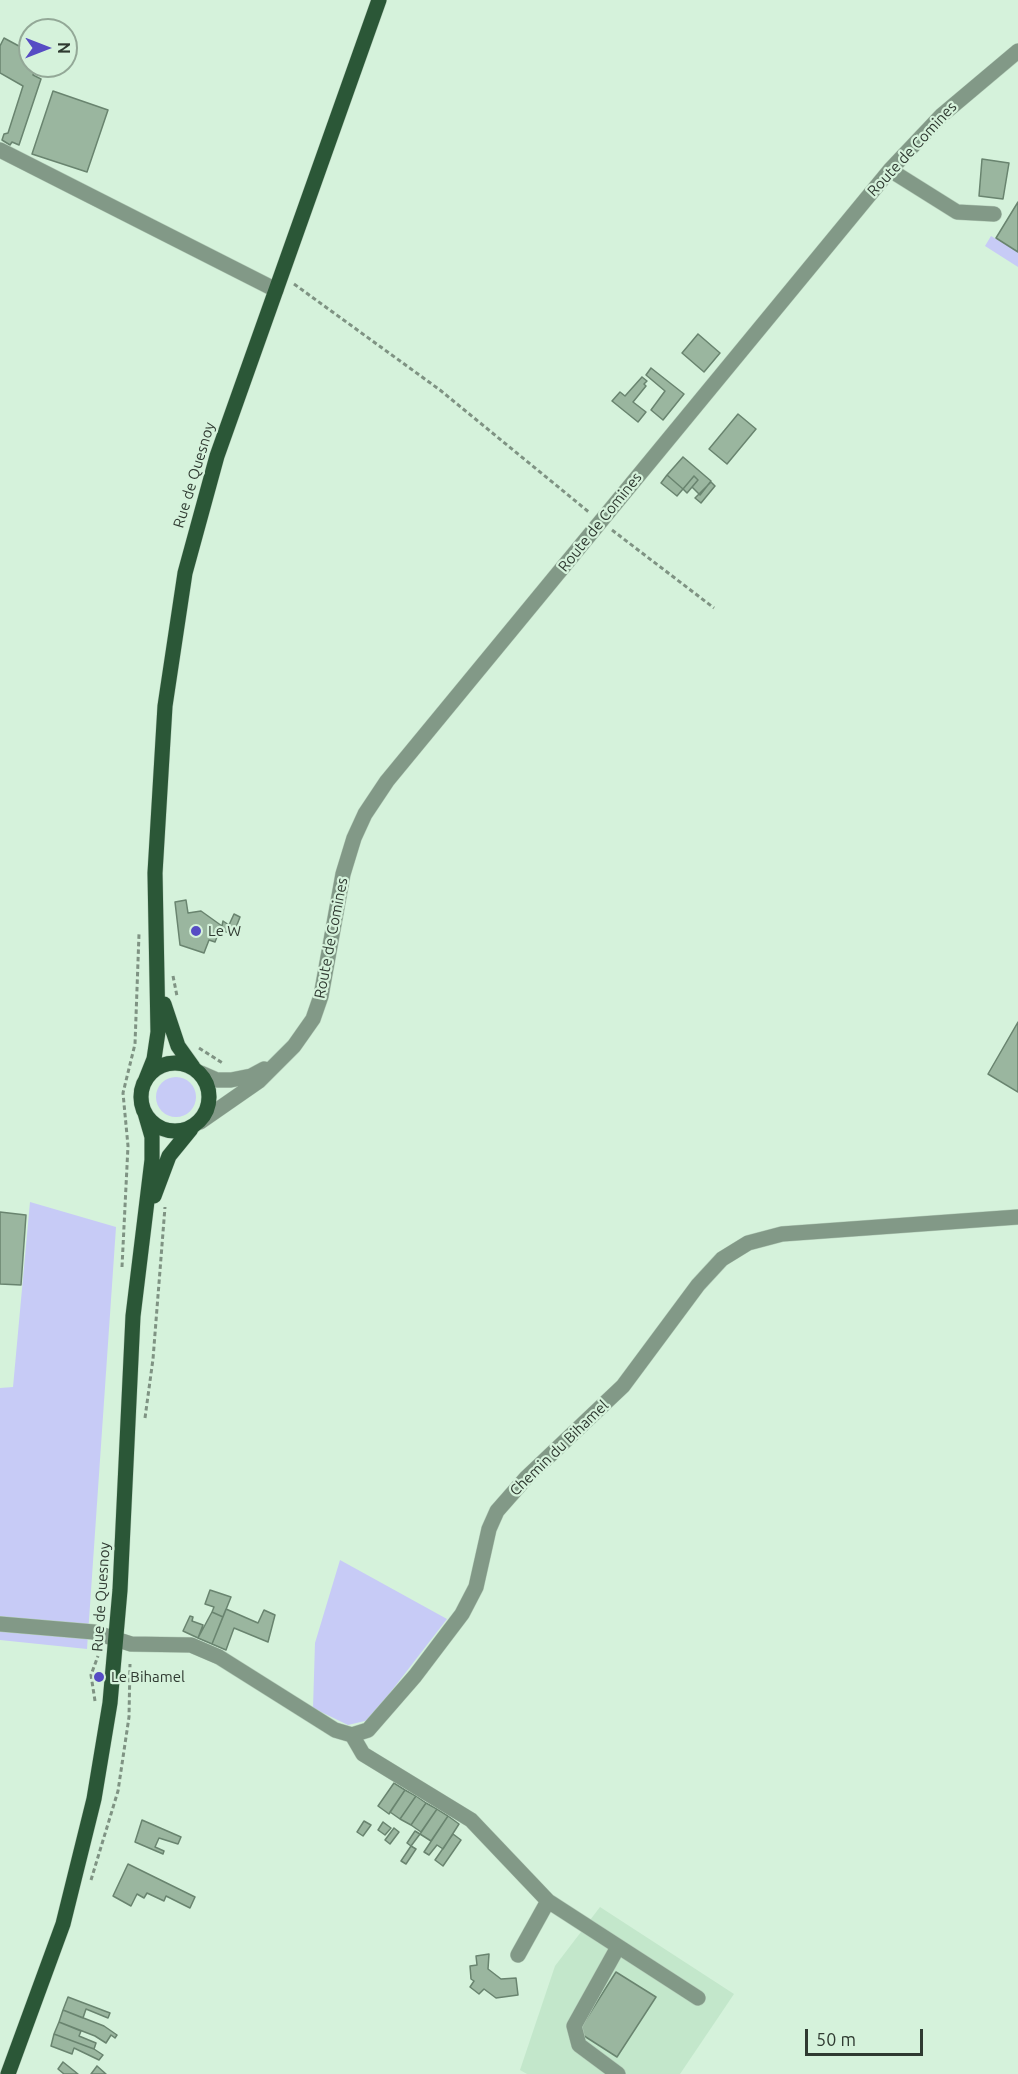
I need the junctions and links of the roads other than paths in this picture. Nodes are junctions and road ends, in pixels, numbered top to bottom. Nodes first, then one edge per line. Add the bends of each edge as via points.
1 (379, 0) edge
2 (1018, 51) edge
3 (0, 150) edge
4 (890, 170) junction
5 (994, 214) dead end
6 (282, 291) junction
7 (159, 983) junction
8 (287, 1054) junction
9 (197, 1070) junction
10 (146, 1079) junction
11 (145, 1113) junction
12 (196, 1125) junction
13 (1018, 1217) edge
14 (140, 1251) junction
15 (0, 1624) edge
16 (116, 1641) junction
17 (352, 1735) junction
18 (548, 1901) junction
19 (618, 1947) junction
20 (518, 1955) dead end
21 (698, 1998) dead end
22 (8, 2074) edge
23 (618, 2074) edge

1 - 6 main road, Rue de Quesnoy
2 - 4 street, Route de Comines via 955,102
3 - 6 street
4 - 5 street via 957,212
4 - 8 street, Route de Comines via 401,763 365,814 344,874 317,1010
6 - 7 main road, Rue de Quesnoy via 212,471 176,618 165,705 156,852 154,907
7 - 9 main road, Rue de Quesnoy via 173,1034
7 - 10 main road, Rue de Quesnoy via 156,1053
8 - 9 street, Route de Comines via 243,1078 217,1080
8 - 12 street, Route de Comines via 259,1082
9 - 10 main road via 179,1063 165,1064
9 - 12 main road via 210,1095 208,1109
10 - 11 main road via 141,1098
11 - 12 main road via 154,1124 168,1131
11 - 14 main road, Rue de Quesnoy via 152,1148
12 - 14 main road, Rue de Quesnoy via 176,1144 166,1164
13 - 17 street, Chemin du Bihamel via 782,1234 748,1243 722,1259 623,1386 526,1478 497,1511 476,1587 462,1614 381,1717 368,1730
14 - 16 main road, Rue de Quesnoy
15 - 16 street via 94,1632
16 - 17 street via 198,1647 314,1719
16 - 22 main road, Rue de Quesnoy via 100,1768 83,1848 56,1948
17 - 18 street via 363,1754 471,1820
18 - 19 street
18 - 20 street
19 - 21 street
19 - 23 street via 574,2026 579,2045

